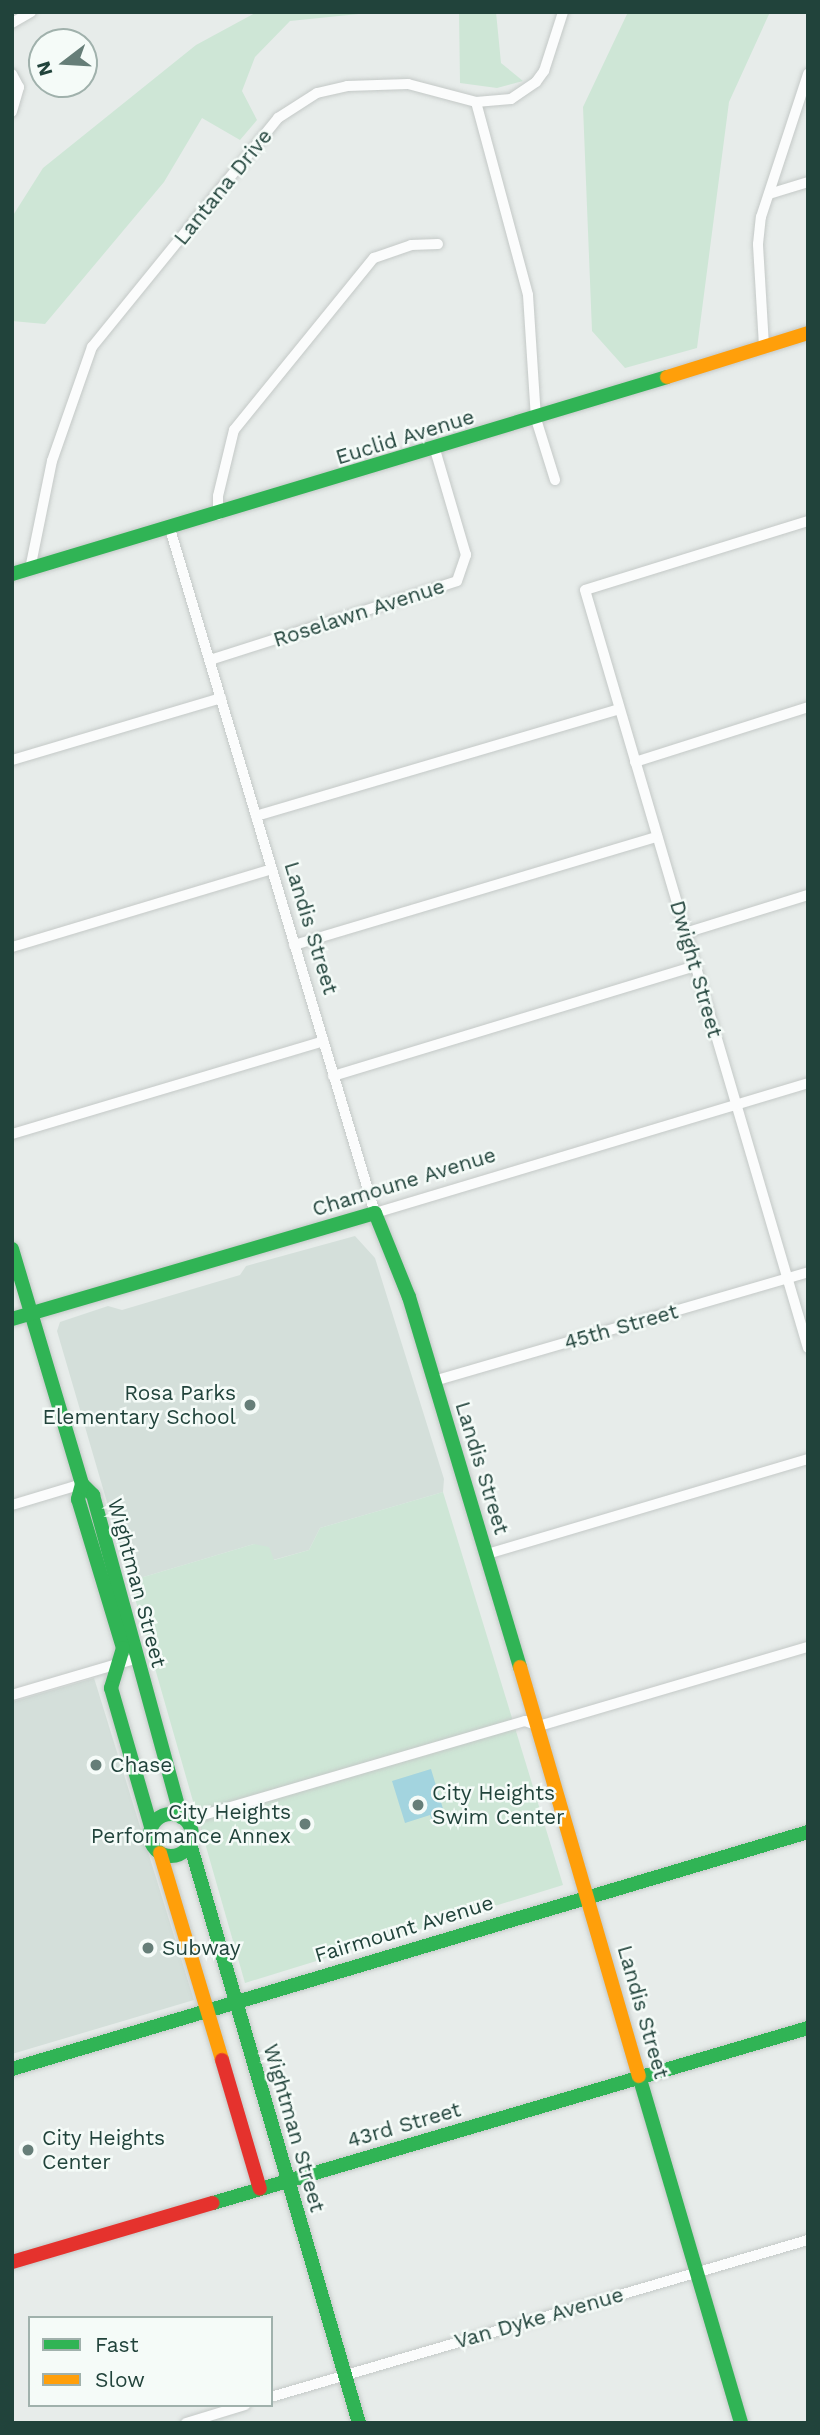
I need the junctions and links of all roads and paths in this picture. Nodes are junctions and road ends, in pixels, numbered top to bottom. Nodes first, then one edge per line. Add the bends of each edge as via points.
1 (31, 12) edge
2 (563, 12) edge
3 (12, 23) edge
4 (12, 74) edge
5 (808, 74) edge
6 (476, 102) junction
7 (12, 112) edge
8 (808, 182) edge
9 (769, 194) junction
10 (438, 244) dead end
11 (808, 333) edge
12 (764, 346) junction
13 (536, 419) junction
14 (435, 450) junction
15 (555, 481) dead end
16 (218, 515) junction
17 (808, 521) edge
18 (170, 530) junction
19 (30, 569) junction
20 (12, 574) edge
21 (210, 660) junction
22 (221, 698) junction
23 (808, 707) edge
24 (620, 709) junction
25 (12, 760) edge
26 (635, 762) junction
27 (256, 816) junction
28 (657, 837) junction
29 (272, 869) junction
30 (808, 895) edge
31 (685, 933) junction
32 (294, 945) junction
33 (12, 947) edge
34 (695, 966) junction
35 (323, 1041) junction
36 (333, 1076) junction
37 (808, 1083) edge
38 (736, 1105) junction
39 (12, 1134) edge
40 (375, 1213) junction
41 (12, 1249) edge
42 (808, 1272) edge
43 (787, 1278) junction
44 (31, 1314) junction
45 (12, 1319) edge
46 (808, 1348) edge
47 (434, 1381) junction
48 (808, 1459) edge
49 (82, 1484) junction
50 (12, 1505) edge
51 (487, 1554) junction
52 (808, 1647) edge
53 (138, 1658) junction
54 (121, 1663) junction
55 (12, 1695) edge
56 (538, 1726) junction
57 (184, 1818) junction
58 (151, 1827) junction
59 (808, 1832) edge
60 (190, 1844) junction
61 (160, 1853) junction
62 (588, 1896) junction
63 (236, 2002) junction
64 (207, 2011) junction
65 (808, 2028) edge
66 (12, 2069) edge
67 (639, 2078) junction
68 (288, 2181) junction
69 (260, 2189) junction
70 (808, 2240) edge
71 (12, 2262) edge
72 (697, 2273) junction
73 (345, 2375) junction
74 (273, 2396) edge
75 (238, 2407) edge
76 (186, 2423) edge
77 (359, 2423) edge
78 (741, 2423) edge

1 - 3 street
2 - 6 street, Lantana Drive via 536,82 511,99
4 - 7 street via 19,88
5 - 9 street
6 - 13 street via 528,295
6 - 19 street, Lantana Drive via 408,84 347,86 317,93 278,118 92,347 52,461
8 - 9 street
9 - 12 street via 758,244
10 - 16 street via 411,246 374,258 243,419 228,443
11 - 12 main road, Euclid Avenue
12 - 13 main road, Euclid Avenue
13 - 14 main road, Euclid Avenue
13 - 15 street
14 - 16 main road, Euclid Avenue
14 - 21 street, Roselawn Avenue via 466,555 457,580
16 - 18 main road, Euclid Avenue
17 - 24 street, Dwight Street via 585,590
18 - 19 main road, Euclid Avenue
18 - 21 street, Landis Street
19 - 20 main road, Euclid Avenue
21 - 22 street, Landis Street
22 - 25 street
22 - 27 street, Landis Street
23 - 26 street
24 - 26 street, Dwight Street
24 - 27 street
26 - 28 street, Dwight Street
27 - 29 street, Landis Street
28 - 31 street, Dwight Street
28 - 32 street
29 - 32 street, Landis Street
29 - 33 street
30 - 31 street
31 - 34 street, Dwight Street
32 - 35 street, Landis Street
34 - 36 street
34 - 38 street, Dwight Street
35 - 36 street, Landis Street
35 - 39 street
36 - 40 street, Landis Street
37 - 38 street, Chamoune Avenue
38 - 40 street, Chamoune Avenue
38 - 43 street, Dwight Street
40 - 44 main road, Chamoune Avenue
40 - 47 main road, Landis Street via 409,1297
41 - 44 main road, Wightman Street
42 - 43 street, 45th Street
43 - 46 street, Dwight Street
43 - 47 street, 45th Street
44 - 45 main road, Chamoune Avenue
44 - 49 main road, Wightman Street
47 - 51 main road, Landis Street
48 - 51 street
49 - 50 street
49 - 53 main road, Wightman Street via 93,1495
49 - 54 main road, Wightman Street via 78,1499 123,1648
51 - 56 main road, Landis Street
52 - 56 street
53 - 54 street
53 - 57 main road, Wightman Street
54 - 55 street
54 - 58 main road, Wightman Street via 111,1688
56 - 57 street via 525,1721
56 - 62 main road, Landis Street
57 - 58 main road via 161,1816
57 - 60 main road, Wightman Street via 192,1832
58 - 61 main road, Wightman Street via 150,1840
59 - 62 main road, Fairmount Avenue
60 - 61 main road via 180,1854
60 - 63 main road, Wightman Street
61 - 64 main road, Wightman Street
62 - 63 main road, Fairmount Avenue
62 - 67 main road, Landis Street
63 - 64 main road, Fairmount Avenue
63 - 68 main road, Wightman Street
64 - 66 main road, Fairmount Avenue
64 - 69 main road, Wightman Street
65 - 67 main road, 43rd Street
67 - 68 main road, 43rd Street
67 - 72 main road, Landis Street
68 - 69 main road, 43rd Street
68 - 73 main road, Wightman Street
69 - 71 main road, 43rd Street
70 - 72 street, Van Dyke Avenue
72 - 73 street, Van Dyke Avenue
72 - 78 main road, Landis Street
73 - 74 street, Van Dyke Avenue
73 - 77 main road, Wightman Street
75 - 76 street

